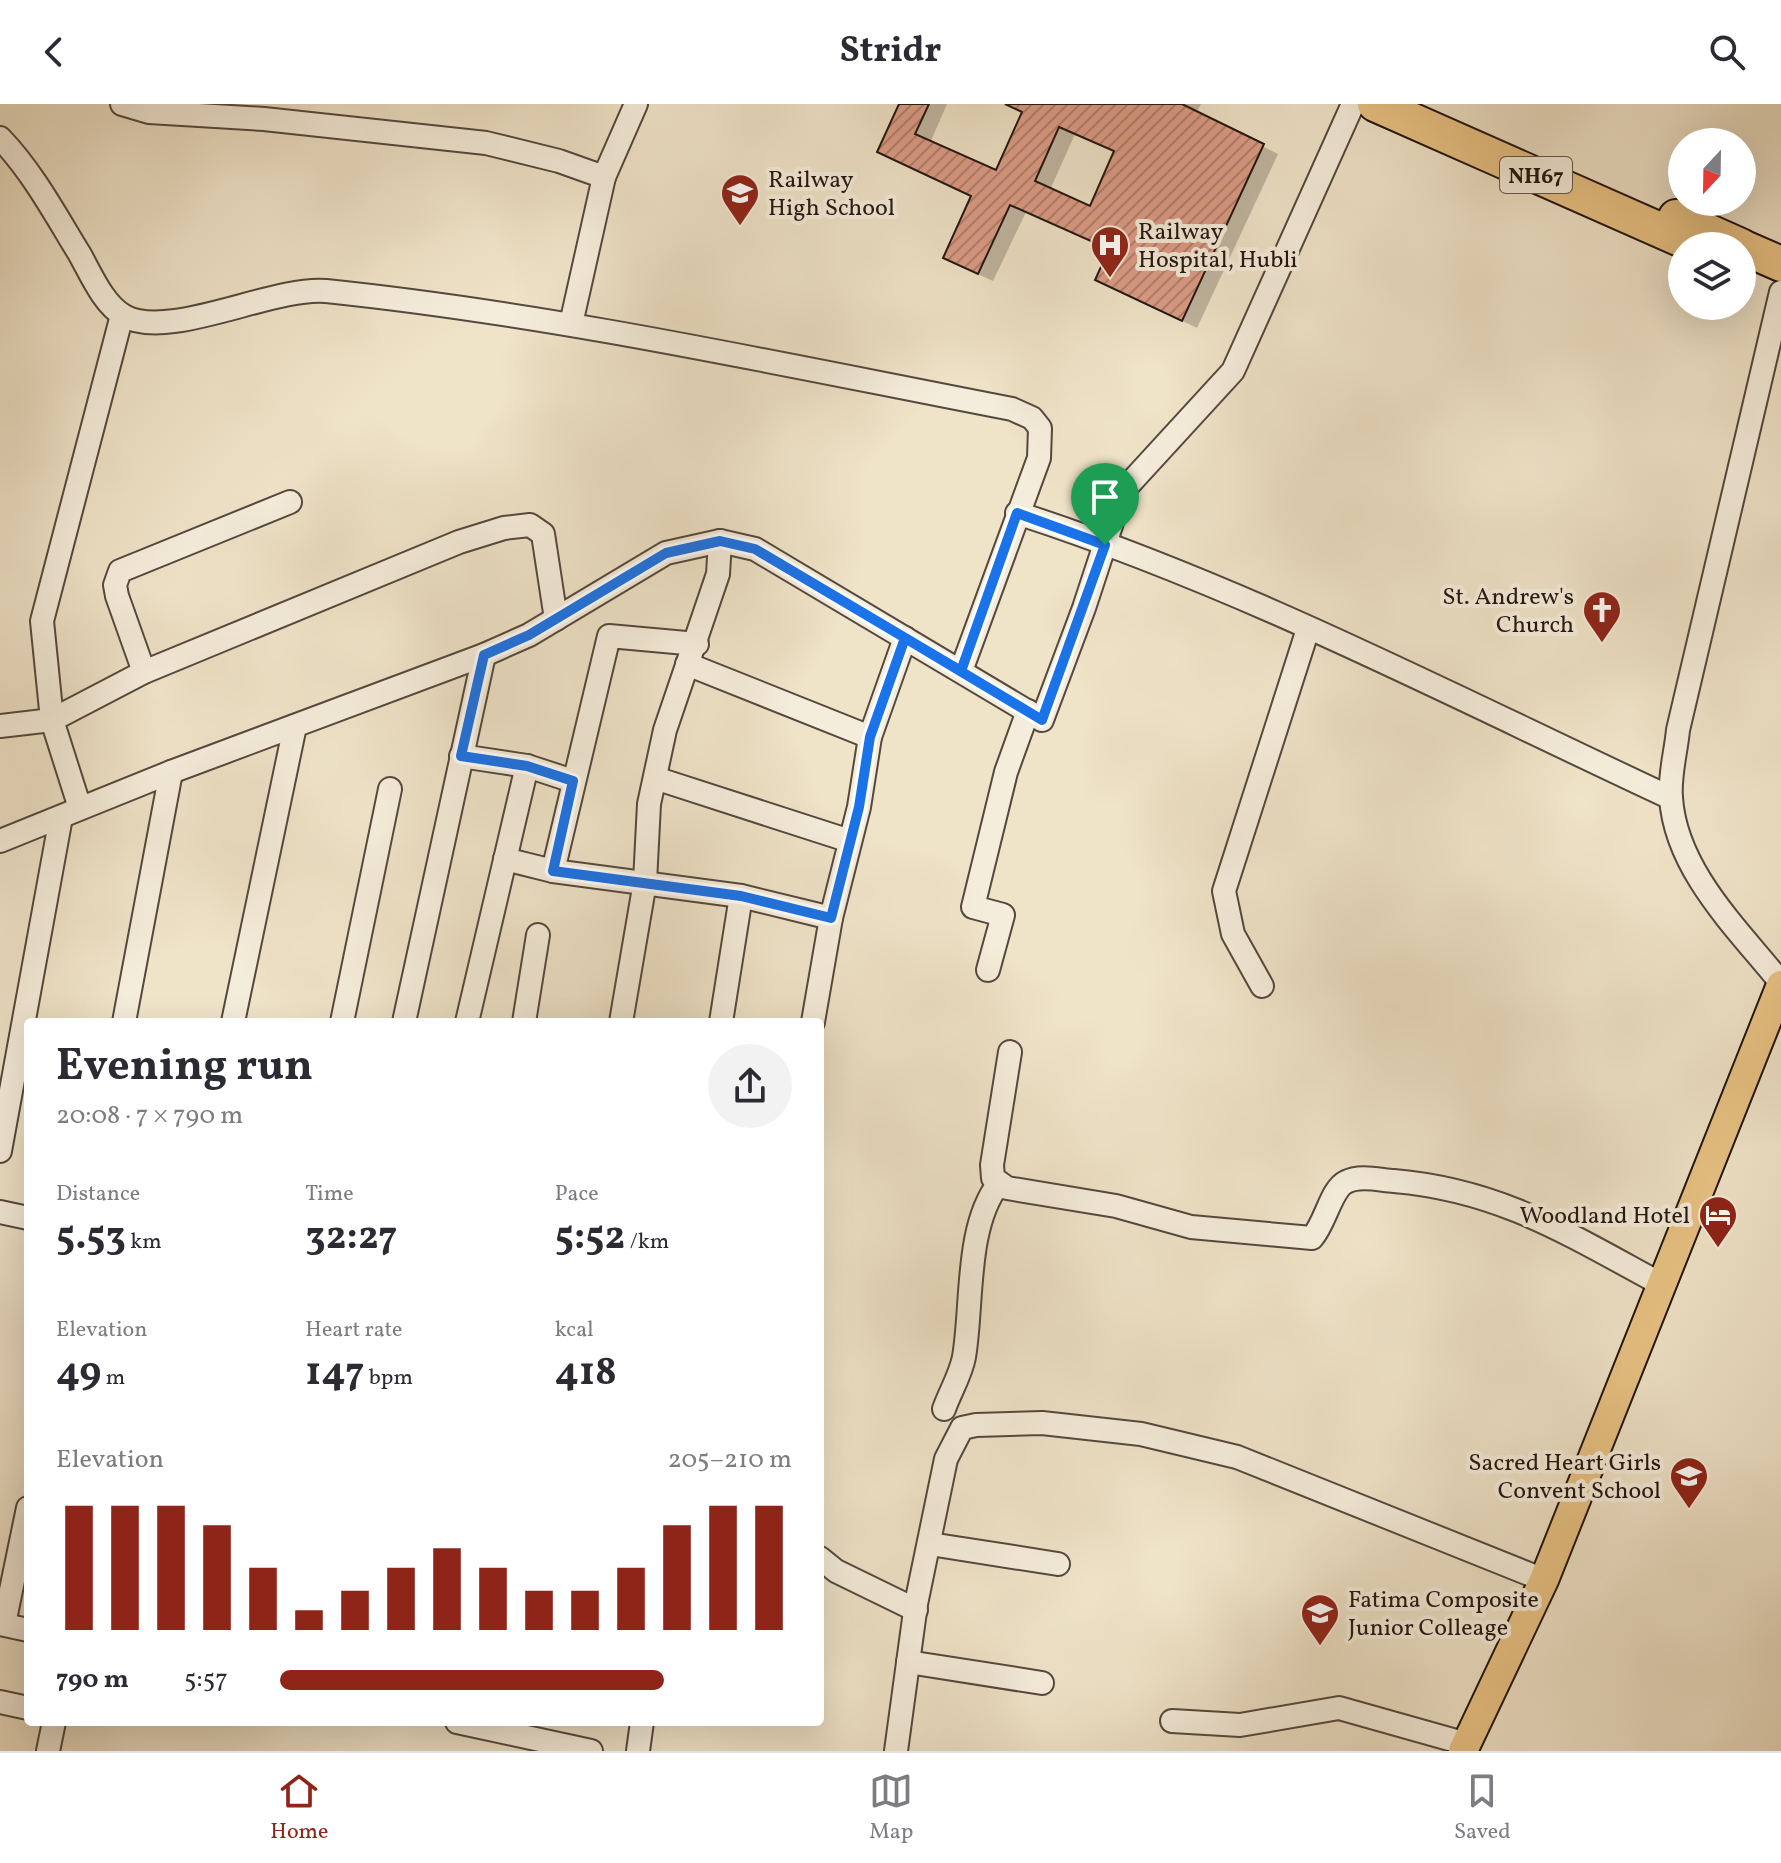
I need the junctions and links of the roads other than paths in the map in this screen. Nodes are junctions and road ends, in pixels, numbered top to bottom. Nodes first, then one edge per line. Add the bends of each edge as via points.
1 (122, 104) edge
2 (636, 104) edge
3 (1353, 104) edge
4 (1375, 104) edge
5 (1420, 104) edge
6 (0, 138) edge
7 (604, 177) junction
8 (1709, 232) edge
9 (1668, 234) edge
10 (1756, 253) edge
11 (1781, 264) edge
12 (1756, 272) edge
13 (1781, 283) edge
14 (1781, 292) edge
15 (122, 315) junction
16 (571, 324) junction
17 (290, 502) dead end
18 (1017, 513) junction
19 (720, 541) junction
20 (1105, 545) junction
21 (556, 619) junction
22 (1308, 629) junction
23 (905, 638) junction
24 (692, 654) junction
25 (484, 655) junction
26 (961, 671) junction
27 (144, 672) junction
28 (1028, 711) junction
29 (52, 720) junction
30 (0, 726) edge
31 (295, 726) junction
32 (870, 737) junction
33 (461, 756) junction
34 (527, 766) junction
35 (171, 772) junction
36 (655, 778) junction
37 (573, 781) junction
38 (390, 789) dead end
39 (1671, 798) junction
40 (71, 813) junction
41 (0, 841) edge
42 (850, 841) junction
43 (505, 859) junction
44 (553, 871) junction
45 (645, 882) junction
46 (741, 896) junction
47 (831, 918) junction
48 (538, 935) dead end
49 (988, 970) dead end
50 (1781, 984) edge
51 (1262, 986) dead end
52 (28, 1018) edge
53 (129, 1018) edge
54 (234, 1018) edge
55 (343, 1018) edge
56 (405, 1018) edge
57 (468, 1018) edge
58 (525, 1018) edge
59 (622, 1018) edge
60 (722, 1018) edge
61 (814, 1018) edge
62 (24, 1037) edge
63 (1010, 1052) dead end
64 (0, 1151) edge
65 (999, 1183) junction
66 (0, 1212) edge
67 (24, 1217) edge
68 (1659, 1283) junction
69 (944, 1409) dead end
70 (24, 1526) edge
71 (930, 1544) junction
72 (824, 1561) edge
73 (1058, 1564) dead end
74 (1544, 1580) junction
75 (916, 1610) junction
76 (2, 1624) edge
77 (24, 1629) edge
78 (908, 1662) junction
79 (1042, 1683) dead end
80 (0, 1702) edge
81 (24, 1707) edge
82 (1172, 1721) dead end
83 (53, 1726) edge
84 (481, 1726) edge
85 (641, 1726) edge
86 (1465, 1748) edge
87 (48, 1751) edge
88 (591, 1751) edge
89 (638, 1751) edge
90 (896, 1751) edge

1 - 7 street via 149,112 486,143
2 - 7 street
3 - 20 street via 1233,371 1122,492
4 - 9 highway, NH67
5 - 8 highway, NH67
6 - 15 street
7 - 16 street
10 - 11 highway, NH67
12 - 13 highway
14 - 39 street via 1678,730
15 - 16 street via 149,324 315,290 451,304
15 - 29 street via 42,621
16 - 18 street via 1012,409 1032,418 1042,442
17 - 27 street via 120,571 117,596
18 - 20 street
18 - 26 street
19 - 21 street via 666,553
19 - 23 street via 755,549
19 - 24 street via 718,574
20 - 22 street
20 - 28 street via 1042,720
21 - 25 street
21 - 27 street via 543,534 530,525 514,526 459,542
22 - 39 street
22 - 51 street via 1224,891 1233,934
23 - 26 street
23 - 32 street
24 - 32 street
24 - 36 street via 665,730
24 - 37 street via 609,636
25 - 31 street
25 - 33 street
26 - 28 street
27 - 29 street
28 - 49 street via 1006,772 973,907 1003,915
29 - 30 street
29 - 40 street
31 - 35 street
31 - 54 street
32 - 42 street
33 - 34 street
33 - 56 street
34 - 37 street
34 - 43 street
35 - 40 street
35 - 53 street
36 - 42 street
36 - 45 street
37 - 44 street
38 - 55 street
39 - 50 street via 1684,853
40 - 41 street
40 - 52 street
42 - 47 street
43 - 44 street
43 - 57 street
44 - 45 street
45 - 46 street
45 - 59 street
46 - 47 street
46 - 60 street
47 - 61 street
48 - 58 street
50 - 68 main road
62 - 64 street
63 - 65 street via 992,1165
65 - 68 street via 1191,1227 1291,1239 1312,1238 1345,1182 1439,1185 1527,1212
65 - 69 street via 985,1201 969,1290 964,1360
66 - 67 street
68 - 74 main road
70 - 76 street
71 - 73 street
71 - 74 street via 946,1459 962,1428 1042,1423 1141,1434 1237,1457
71 - 75 street
72 - 75 street
74 - 86 main road
75 - 78 street
76 - 77 street
78 - 79 street
78 - 90 street
80 - 81 street
82 - 86 street via 1240,1725 1339,1708
83 - 87 street
84 - 88 street
85 - 89 street

